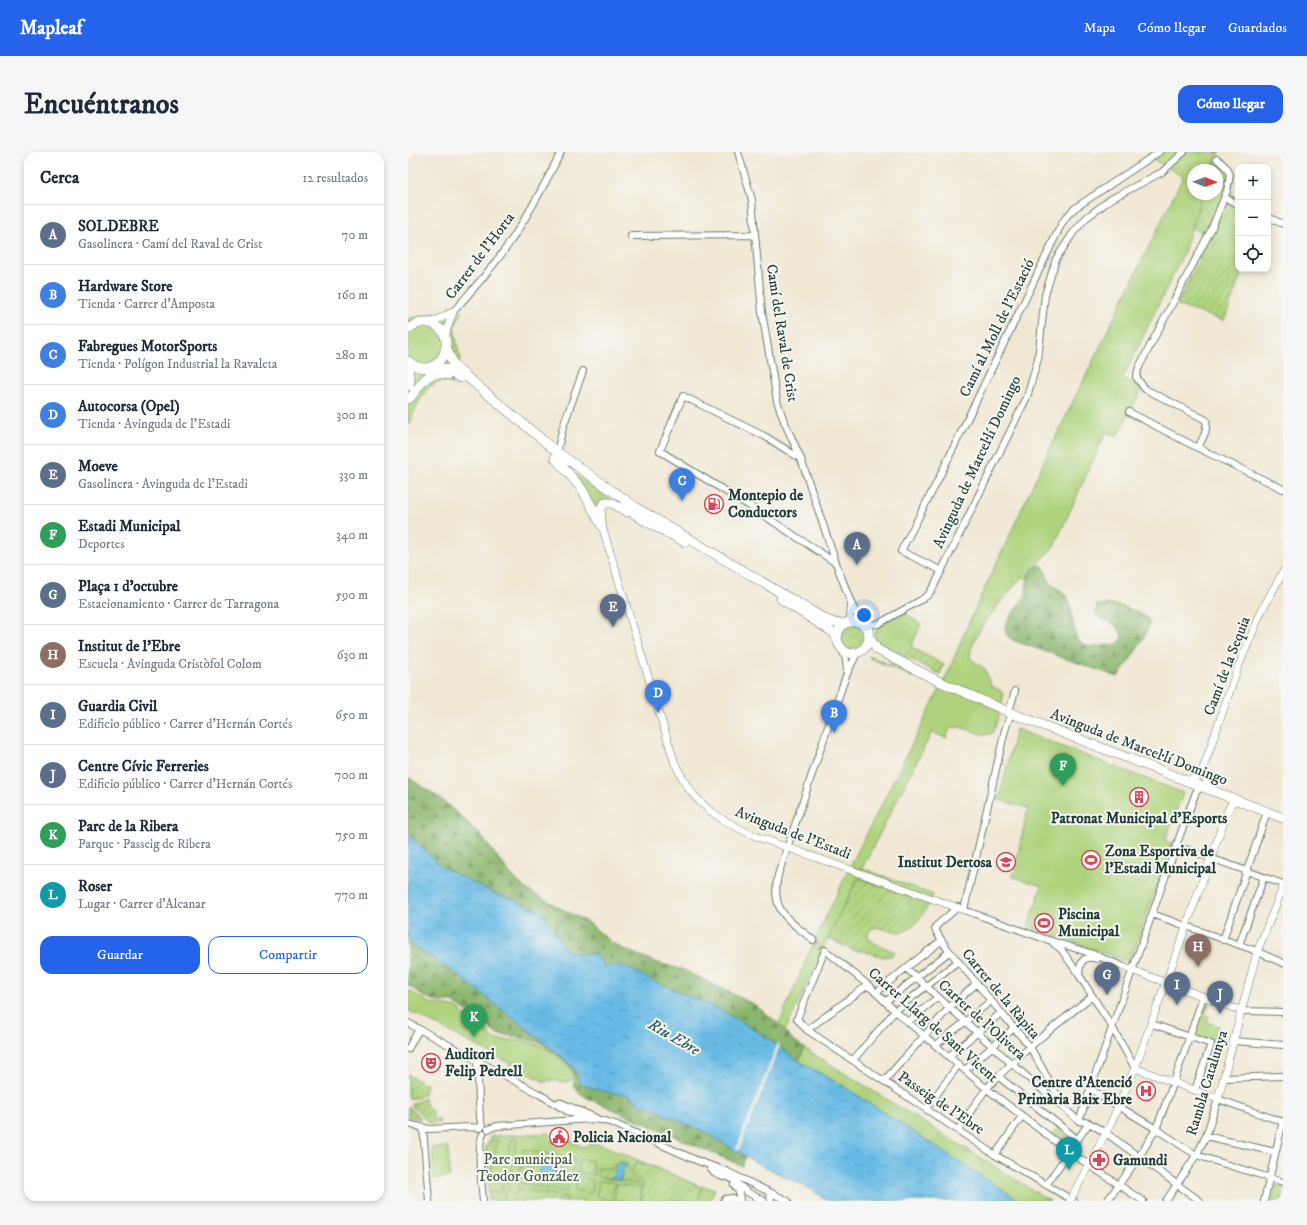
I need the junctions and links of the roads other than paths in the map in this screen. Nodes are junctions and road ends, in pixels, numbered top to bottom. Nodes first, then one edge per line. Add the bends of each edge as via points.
1 (561, 152) edge
2 (738, 152) edge
3 (1159, 152) edge
4 (1184, 152) edge
5 (1217, 159) tunnel mouth
6 (1225, 198) junction
7 (1235, 203) edge
8 (1271, 218) edge
9 (1283, 224) edge
10 (755, 235) junction
11 (631, 236) dead end
12 (454, 312) junction
13 (425, 323) junction
14 (410, 326) edge
15 (446, 343) junction
16 (408, 361) edge
17 (408, 367) edge
18 (430, 367) junction
19 (583, 371) dead end
20 (408, 386) edge
21 (470, 386) junction
22 (408, 400) edge
23 (1129, 412) dead end
24 (1198, 448) junction
25 (556, 455) junction
26 (801, 459) junction
27 (1283, 489) edge
28 (640, 518) junction
29 (602, 526) junction
30 (836, 563) junction
31 (942, 570) junction
32 (1283, 572) edge
33 (851, 603) junction
34 (846, 623) junction
35 (862, 624) junction
36 (878, 624) junction
37 (869, 638) junction
38 (837, 639) junction
39 (842, 649) junction
40 (876, 650) junction
41 (859, 652) junction
42 (846, 676) junction
43 (1015, 691) dead end
44 (1010, 712) junction
45 (1202, 772) junction
46 (1187, 781) junction
47 (1202, 787) junction
48 (1216, 793) junction
49 (1234, 799) junction
50 (1267, 812) junction
51 (1283, 818) edge
52 (1176, 846) junction
53 (787, 848) junction
54 (1211, 859) junction
55 (1247, 871) junction
56 (1264, 877) junction
57 (1283, 886) edge
58 (961, 908) junction
59 (1152, 914) junction
60 (1187, 927) junction
61 (1042, 938) junction
62 (813, 940) tunnel mouth
63 (1223, 940) junction
64 (941, 941) junction
65 (1239, 945) junction
66 (1070, 946) junction
67 (1063, 951) junction
68 (949, 952) junction
69 (1257, 952) junction
70 (957, 962) junction
71 (1114, 963) junction
72 (1283, 963) edge
73 (906, 968) junction
74 (1132, 970) junction
75 (1079, 975) junction
76 (916, 978) junction
77 (1167, 982) junction
78 (976, 984) junction
79 (868, 985) junction
80 (926, 986) junction
81 (876, 993) junction
82 (1092, 996) junction
83 (938, 997) junction
84 (1203, 997) junction
85 (991, 1001) junction
86 (885, 1002) junction
87 (950, 1007) junction
88 (1242, 1010) junction
89 (895, 1011) junction
90 (1283, 1012) edge
91 (1001, 1013) junction
92 (797, 1019) joint
93 (965, 1021) junction
94 (908, 1022) junction
95 (408, 1023) edge
96 (1152, 1024) junction
97 (1112, 1027) junction
98 (1014, 1028) junction
99 (419, 1029) junction
100 (807, 1030) junction
101 (978, 1033) junction
102 (925, 1035) junction
103 (1190, 1036) junction
104 (1234, 1041) junction
105 (936, 1045) junction
106 (1283, 1045) edge
107 (992, 1046) junction
108 (1030, 1048) junction
109 (408, 1049) edge
110 (949, 1056) junction
111 (477, 1060) junction
112 (853, 1060) junction
113 (959, 1064) junction
114 (1012, 1064) junction
115 (1136, 1068) junction
116 (965, 1070) junction
117 (999, 1076) junction
118 (1283, 1076) edge
119 (1224, 1078) junction
120 (884, 1080) junction
121 (1174, 1082) junction
122 (987, 1089) junction
123 (1090, 1089) junction
124 (1195, 1090) junction
125 (539, 1094) junction
126 (1218, 1099) junction
127 (1060, 1104) junction
128 (1119, 1106) junction
129 (926, 1109) junction
130 (566, 1111) junction
131 (1022, 1116) junction
132 (590, 1119) junction
133 (602, 1120) junction
134 (564, 1121) junction
135 (1079, 1121) junction
136 (1283, 1122) edge
137 (1089, 1123) junction
138 (408, 1124) edge
139 (423, 1128) junction
140 (483, 1129) junction
141 (1156, 1129) junction
142 (958, 1130) junction
143 (1106, 1133) junction
144 (1206, 1136) junction
145 (1077, 1139) junction
146 (1068, 1151) junction
147 (1275, 1152) junction
148 (995, 1155) junction
149 (1196, 1156) junction
150 (1138, 1157) junction
151 (698, 1160) junction
152 (1089, 1164) junction
153 (710, 1168) junction
154 (1272, 1179) junction
155 (1283, 1182) edge
156 (1119, 1184) junction
157 (1178, 1184) junction
158 (755, 1185) junction
159 (1046, 1185) junction
160 (747, 1192) junction
161 (769, 1192) junction
162 (429, 1201) edge
163 (483, 1201) edge
164 (724, 1201) edge
165 (740, 1201) edge
166 (764, 1201) edge
167 (771, 1201) edge
168 (788, 1201) edge
169 (1070, 1201) edge
170 (1074, 1201) edge
171 (1107, 1201) edge
172 (1142, 1201) edge
173 (1166, 1201) edge
174 (1200, 1201) edge
175 (1265, 1201) edge

1 - 12 street, Carrer de l'Horta via 512,240
2 - 10 street, Camí del Raval de Crist via 752,200
3 - 31 street, Camí al Moll de l'Estació via 1066,216 901,551
4 - 31 street, Avinguda de Marcel·lí Domingo via 1162,172 1111,200 1086,218 1073,232 1056,259 1045,295 1038,359 1027,397
5 - 6 street via 1227,168 1230,175
6 - 7 street
6 - 24 street via 1136,377 1145,389 1206,420 1206,431
8 - 9 street
10 - 11 street
10 - 26 street, Camí del Raval de Crist via 762,312 776,401
12 - 13 street
12 - 15 street
13 - 14 main road
13 - 15 main road via 439,329
15 - 18 main road via 442,358
15 - 25 main road via 452,364
16 - 18 main road via 416,366
17 - 20 main road
18 - 21 main road via 452,372
18 - 22 main road via 415,382
19 - 25 street
21 - 22 main road via 452,376 437,374 426,377
21 - 25 main road
23 - 24 street
24 - 27 street
25 - 28 main road
25 - 29 main road via 582,489
25 - 34 main road via 637,508 825,619
26 - 30 street, Camí del Raval de Crist
26 - 30 street via 766,437 683,396 660,451
28 - 29 main road via 608,502 600,509
28 - 38 main road via 748,578 834,632
29 - 53 street, Avinguda de l'Estadi via 676,764 687,786 702,805 723,821
30 - 33 street, Camí del Raval de Crist
31 - 36 street, Avinguda de Marcel·lí Domingo via 928,595
32 - 45 street, Camí de la Sequia via 1262,610 1237,670
33 - 34 street via 850,618
33 - 35 street, Camí del Raval de Crist
34 - 35 main road via 854,621
34 - 38 main road via 840,628
35 - 36 street
35 - 37 main road
36 - 37 street
37 - 40 main road
37 - 41 main road via 865,648
38 - 39 main road
39 - 41 main road via 850,653
39 - 42 street via 846,660
40 - 41 main road
40 - 44 main road, Avinguda de Marcel·lí Domingo via 936,680
41 - 42 street
42 - 53 street
43 - 44 street
44 - 46 main road, Avinguda de Marcel·lí Domingo
44 - 58 street
45 - 46 street
45 - 48 street
46 - 47 main road, Avinguda de Marcel·lí Domingo
47 - 48 main road, Avinguda de Marcel·lí Domingo
47 - 52 street via 1196,792
48 - 49 main road, Avinguda de Marcel·lí Domingo
49 - 50 main road, Avinguda de Marcel·lí Domingo
49 - 54 street
50 - 51 main road, Avinguda de Marcel·lí Domingo
50 - 55 street
52 - 54 street
52 - 59 street
53 - 58 street, Avinguda de l'Estadi
53 - 62 street via 775,887 778,907
54 - 55 street
54 - 60 street
55 - 56 street
55 - 63 street
56 - 57 street
56 - 65 street
57 - 69 street, Rambla Catalunya
58 - 61 street, Avinguda de l'Estadi
58 - 64 street, Carrer de la Ràpita via 936,926
59 - 60 street
59 - 74 street
60 - 63 street
60 - 77 street
61 - 66 street, Avinguda de l'Estadi
61 - 67 street
63 - 65 street
64 - 68 street, Carrer de la Ràpita
64 - 73 street
65 - 69 street
66 - 67 street
66 - 71 street, Avinguda de l'Estadi
67 - 75 street
68 - 70 street, Carrer de la Ràpita
68 - 76 street
69 - 72 street
69 - 88 street, Rambla Catalunya
70 - 78 street, Carrer de la Ràpita
70 - 80 street
71 - 74 street, Avinguda de l'Estadi
71 - 75 street via 1086,958 1080,965
73 - 76 street, Carrer de l'Olivera
73 - 81 street
74 - 77 street
74 - 97 street
75 - 82 street
76 - 80 street, Carrer de l'Olivera
76 - 86 street
77 - 84 street
77 - 96 street
78 - 85 street, Carrer de la Ràpita
78 - 87 street
79 - 81 street, Carrer Llarg de Sant Vicent
79 - 92 street, Carrer Llarg de Sant Vicent via 825,950
79 - 100 street
80 - 83 street, Carrer de l'Olivera
80 - 89 street
81 - 86 street, Carrer Llarg de Sant Vicent
82 - 97 street
82 - 108 street
83 - 87 street, Carrer de l'Olivera
83 - 94 street
84 - 88 street
84 - 103 street
85 - 91 street, Carrer de la Ràpita
85 - 93 street
86 - 89 street, Carrer Llarg de Sant Vicent
87 - 93 street, Carrer de l'Olivera
87 - 102 street
88 - 90 street
88 - 104 street, Rambla Catalunya
89 - 94 street, Carrer Llarg de Sant Vicent
89 - 112 street
91 - 98 street, Carrer de la Ràpita
91 - 101 street
92 - 100 street, Passeig de l'Ebre
93 - 101 street, Carrer de l'Olivera
93 - 105 street
94 - 102 street, Carrer Llarg de Sant Vicent
95 - 99 street
96 - 103 street
96 - 115 street
97 - 115 street
97 - 123 street
98 - 107 street
98 - 108 street, Carrer de la Ràpita
99 - 109 street
99 - 111 street
100 - 112 street, Passeig de l'Ebre
101 - 107 street, Carrer de l'Olivera
101 - 110 street
102 - 105 street, Carrer Llarg de Sant Vicent
102 - 120 street
103 - 121 street
103 - 124 street via 1211,1044
104 - 106 street
104 - 119 street, Rambla Catalunya
105 - 110 street, Carrer Llarg de Sant Vicent
107 - 114 street, Carrer de l'Olivera
107 - 116 street
108 - 114 street
108 - 127 street, Carrer de la Ràpita
110 - 113 street, Carrer Llarg de Sant Vicent
111 - 125 street
111 - 140 street via 480,1118
112 - 120 street, Passeig de l'Ebre
113 - 116 street, Carrer Llarg de Sant Vicent
113 - 129 street
114 - 117 street
114 - 127 street, Carrer de l'Olivera
115 - 121 street
115 - 128 street
116 - 122 street, Carrer Llarg de Sant Vicent
117 - 122 street
117 - 145 street
118 - 119 street
119 - 126 street, Rambla Catalunya
120 - 129 street, Passeig de l'Ebre
121 - 124 street
121 - 141 street
122 - 131 street, Carrer Llarg de Sant Vicent
122 - 142 street
123 - 128 street
123 - 135 street
124 - 126 street
125 - 130 street
125 - 133 street
126 - 136 street
126 - 144 street, Rambla Catalunya
127 - 135 street, Carrer de l'Olivera
128 - 141 street
128 - 143 street
129 - 142 street, Passeig de l'Ebre
130 - 132 street
130 - 134 street
131 - 146 street, Carrer Llarg de Sant Vicent
131 - 148 street
132 - 133 street
132 - 134 street
133 - 151 street
134 - 140 street
135 - 137 street
136 - 147 street
137 - 143 street
137 - 145 street
138 - 139 street
139 - 140 street
139 - 162 street
140 - 163 street via 480,1139
141 - 149 street
141 - 150 street
142 - 148 street, Passeig de l'Ebre
143 - 150 street
143 - 152 street
144 - 147 street
144 - 149 street, Rambla Catalunya
145 - 146 street
146 - 152 street, Carrer Llarg de Sant Vicent
146 - 159 street
147 - 154 street
148 - 159 street, Passeig de l'Ebre
149 - 154 street
149 - 157 street, Rambla Catalunya
150 - 156 street
150 - 157 street
151 - 153 street
151 - 158 street
152 - 156 street, Carrer Llarg de Sant Vicent
152 - 169 street, bridge
153 - 160 street via 725,1174
153 - 165 street via 737,1188
154 - 155 street
154 - 175 street
156 - 171 street
156 - 172 street, Carrer Llarg de Sant Vicent
157 - 173 street, Rambla Catalunya
157 - 174 street
158 - 160 street
158 - 161 street
159 - 170 street, Passeig de l'Ebre
160 - 165 street
160 - 166 street
161 - 167 street
161 - 168 street
164 - 165 street via 725,1198

